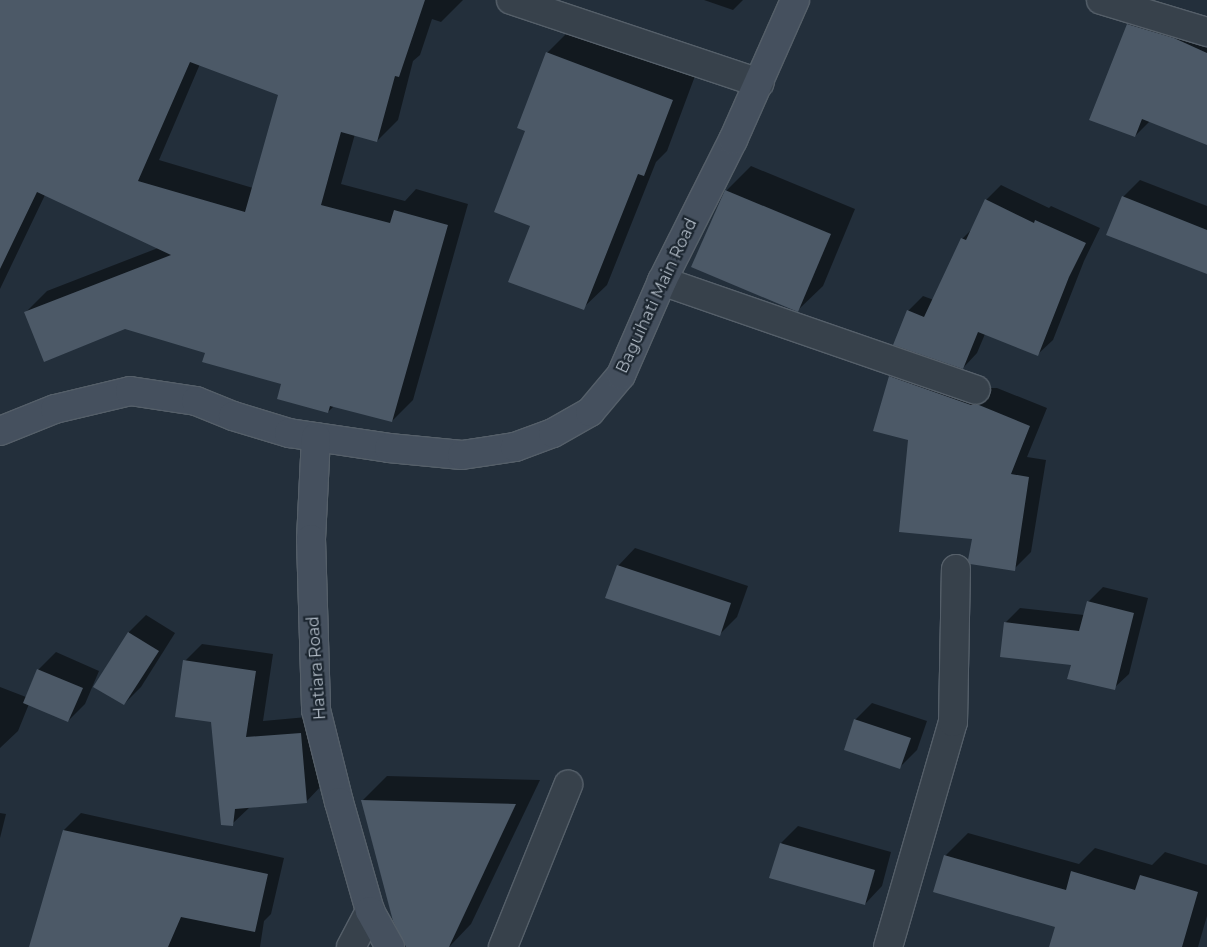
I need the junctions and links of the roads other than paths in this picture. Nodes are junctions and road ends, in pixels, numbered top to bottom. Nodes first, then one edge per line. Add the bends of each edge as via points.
1 (510, 0) edge
2 (795, 0) edge
3 (1101, 0) edge
4 (1207, 32) edge
5 (759, 83) junction
6 (662, 281) junction
7 (976, 390) dead end
8 (0, 431) edge
9 (316, 437) junction
10 (956, 570) dead end
11 (568, 785) dead end
12 (370, 912) junction
13 (351, 947) edge
14 (390, 947) edge
15 (503, 947) edge
16 (888, 947) edge

1 - 5 street
2 - 5 street, Baguihati Main Road
3 - 4 street
5 - 6 street, Baguihati Main Road
6 - 7 street
6 - 9 street, Baguihati Main Road via 621,375 590,412 553,433 515,446 462,455
8 - 9 street, Baguihati Main Road via 55,409 130,391 196,401 242,419
9 - 12 street, Hatiara Road via 311,539 316,710
10 - 16 street via 953,722
11 - 15 street
12 - 13 street
12 - 14 street, Hatiara Road

